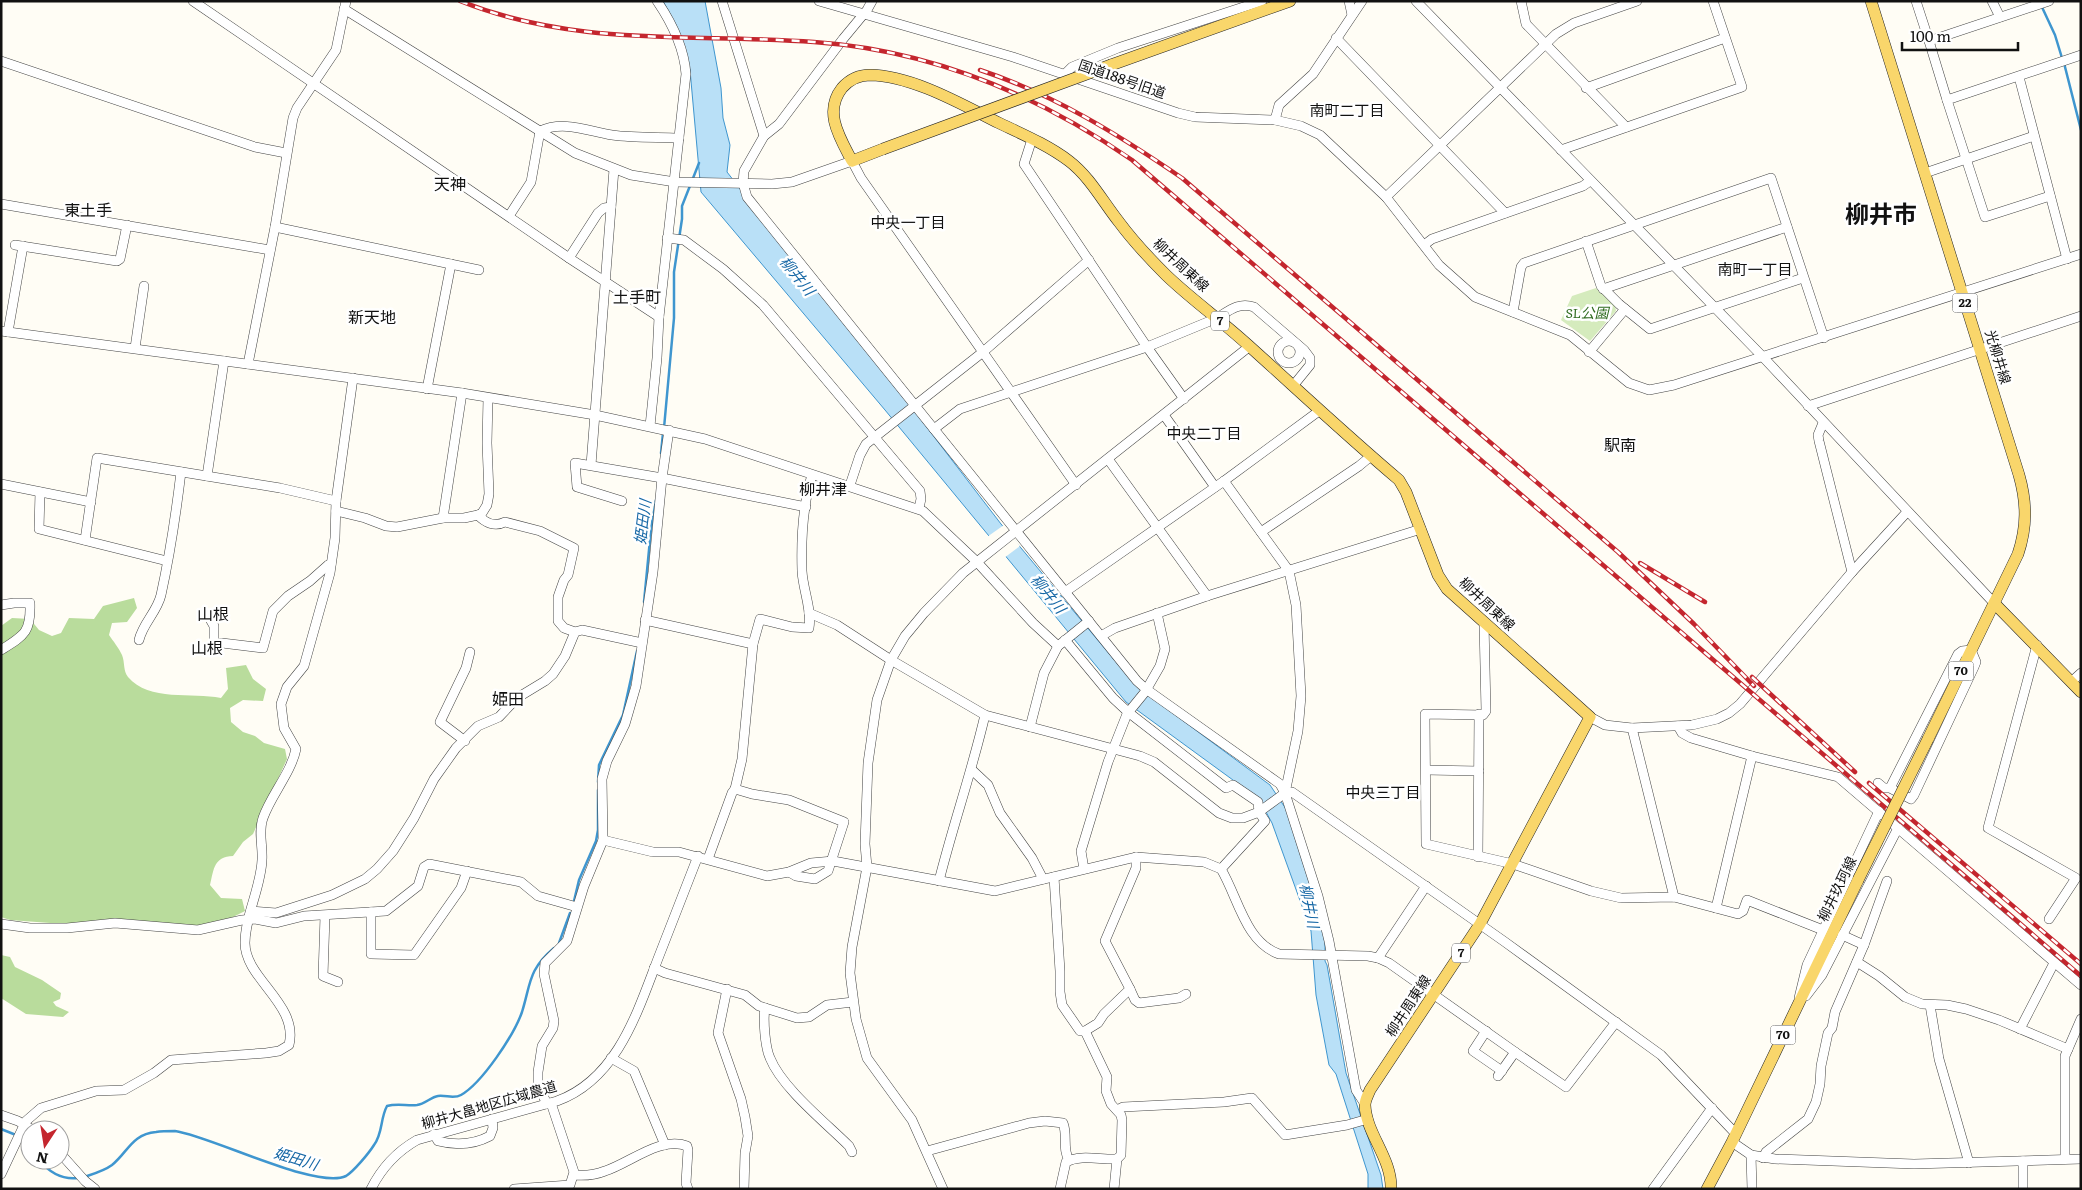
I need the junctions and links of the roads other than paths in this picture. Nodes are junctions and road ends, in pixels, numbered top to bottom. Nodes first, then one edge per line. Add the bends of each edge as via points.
1 (193, 1) edge
2 (657, 1) edge
3 (722, 1) edge
4 (819, 1) edge
5 (1262, 1) edge
6 (1290, 1) edge
7 (1349, 1) edge
8 (1362, 1) edge
9 (1416, 1) edge
10 (1521, 1) edge
11 (1637, 1) edge
12 (1713, 1) edge
13 (1871, 1) edge
14 (1916, 1) edge
15 (1992, 1) edge
16 (2049, 1) edge
17 (870, 2) edge
18 (345, 5) edge
19 (864, 14) junction
20 (1352, 15) junction
21 (2000, 17) junction
22 (1336, 38) junction
23 (1725, 38) junction
24 (1930, 41) junction
25 (1545, 45) junction
26 (2081, 55) edge
27 (1, 61) edge
28 (1064, 74) junction
29 (2019, 77) junction
30 (313, 83) junction
31 (1586, 88) junction
32 (1500, 89) junction
33 (1947, 100) junction
34 (1276, 120) junction
35 (1626, 127) junction
36 (540, 131) junction
37 (764, 136) junction
38 (2034, 136) junction
39 (679, 138) junction
40 (1032, 139) junction
41 (1440, 146) junction
42 (1561, 150) junction
43 (286, 153) junction
44 (1966, 160) junction
45 (852, 161) junction
46 (614, 169) junction
47 (1925, 174) junction
48 (1590, 181) junction
49 (675, 182) junction
50 (740, 183) junction
51 (2050, 196) junction
52 (1386, 197) junction
53 (1, 204) edge
54 (611, 207) junction
55 (1505, 214) junction
56 (509, 216) junction
57 (1634, 225) junction
58 (127, 226) junction
59 (275, 227) junction
60 (1787, 227) junction
61 (669, 238) junction
62 (1586, 242) junction
63 (1424, 245) junction
64 (270, 250) junction
65 (2081, 254) edge
66 (569, 258) junction
67 (2067, 259) junction
68 (1089, 260) junction
69 (451, 264) junction
70 (1672, 266) junction
71 (479, 270) dead end
72 (1803, 278) junction
73 (604, 282) junction
74 (144, 286) dead end
75 (1603, 289) junction
76 (1962, 293) junction
77 (1713, 308) junction
78 (1625, 309) junction
79 (1513, 312) junction
80 (2081, 316) edge
81 (659, 317) junction
82 (1213, 319) junction
83 (5, 331) edge
84 (1824, 338) junction
85 (1250, 346) junction
86 (1147, 347) junction
87 (135, 348) junction
88 (1980, 349) junction
89 (983, 352) junction
90 (1589, 352) junction
91 (1762, 357) junction
92 (224, 361) junction
93 (248, 364) junction
94 (353, 378) junction
95 (1293, 386) junction
96 (428, 388) junction
97 (1010, 391) junction
98 (462, 393) junction
99 (488, 398) junction
100 (1184, 399) junction
101 (1808, 406) junction
102 (913, 408) junction
103 (1319, 411) junction
104 (594, 415) junction
105 (1164, 415) junction
106 (1823, 423) junction
107 (650, 426) junction
108 (934, 428) junction
109 (665, 429) junction
110 (874, 437) junction
111 (1371, 456) junction
112 (1108, 459) junction
113 (591, 465) junction
114 (181, 472) junction
115 (812, 475) junction
116 (207, 476) junction
117 (662, 478) junction
118 (1224, 481) junction
119 (1, 484) edge
120 (850, 485) junction
121 (1076, 485) junction
122 (1215, 487) junction
123 (40, 492) junction
124 (91, 502) junction
125 (622, 502) dead end
126 (336, 506) junction
127 (806, 507) junction
128 (918, 508) junction
129 (1907, 512) junction
130 (478, 516) junction
131 (443, 518) junction
132 (1157, 526) junction
133 (1421, 529) junction
134 (1261, 532) junction
135 (1015, 534) junction
136 (85, 540) junction
137 (167, 561) junction
138 (977, 562) junction
139 (331, 564) junction
140 (1290, 571) junction
141 (1852, 572) junction
142 (1065, 592) junction
143 (1207, 596) junction
144 (1994, 602) junction
145 (1, 605) edge
146 (809, 613) junction
147 (1157, 613) junction
148 (210, 619) dead end
149 (645, 620) junction
150 (1088, 622) junction
151 (1484, 623) junction
152 (576, 632) junction
153 (1101, 636) junction
154 (139, 640) dead end
155 (1065, 641) junction
156 (642, 643) junction
157 (752, 644) junction
158 (2037, 645) junction
159 (1, 650) edge
160 (1970, 650) junction
161 (470, 652) dead end
162 (891, 660) junction
163 (2081, 673) edge
164 (2071, 682) junction
165 (1145, 691) junction
166 (2081, 692) edge
167 (1129, 710) junction
168 (1479, 714) junction
169 (985, 715) junction
170 (1590, 717) junction
171 (1678, 726) junction
172 (1030, 727) junction
173 (1632, 728) junction
174 (465, 741) junction
175 (1114, 749) junction
176 (1752, 756) junction
177 (972, 770) junction
178 (1426, 770) junction
179 (1479, 771) junction
180 (1878, 783) dead end
181 (1890, 788) junction
182 (735, 789) junction
183 (1282, 796) junction
184 (1261, 811) junction
185 (1878, 811) junction
186 (1898, 828) junction
187 (603, 840) junction
188 (1860, 850) junction
189 (698, 856) junction
190 (1136, 857) junction
191 (1478, 857) junction
192 (708, 859) junction
193 (1880, 860) junction
194 (833, 861) junction
195 (1513, 864) junction
196 (867, 867) junction
197 (1084, 869) junction
198 (1222, 869) junction
199 (467, 871) junction
200 (789, 872) junction
201 (1054, 876) junction
202 (1043, 879) junction
203 (938, 880) junction
204 (1887, 881) dead end
205 (1426, 886) junction
206 (1674, 897) junction
207 (578, 907) junction
208 (1716, 908) junction
209 (371, 912) junction
210 (250, 915) junction
211 (325, 916) junction
212 (2049, 919) dead end
213 (1, 924) edge
214 (1480, 924) junction
215 (1823, 930) junction
216 (1842, 935) junction
217 (1864, 945) junction
218 (1329, 956) junction
219 (1378, 958) junction
220 (1857, 962) junction
221 (2054, 963) junction
222 (654, 968) junction
223 (338, 982) dead end
224 (2081, 985) edge
225 (727, 989) junction
226 (1130, 989) junction
227 (1434, 993) junction
228 (1186, 994) dead end
229 (853, 1002) junction
230 (1799, 1003) junction
231 (1930, 1004) junction
232 (765, 1008) junction
233 (2081, 1019) edge
234 (1616, 1022) junction
235 (2020, 1029) junction
236 (1085, 1031) junction
237 (1486, 1031) junction
238 (2068, 1049) junction
239 (1515, 1052) junction
240 (612, 1058) junction
241 (549, 1103) junction
242 (1364, 1104) junction
243 (1712, 1108) junction
244 (1117, 1110) junction
245 (1, 1116) edge
246 (492, 1119) junction
247 (28, 1120) edge
248 (1366, 1120) junction
249 (20, 1123) edge
250 (20, 1132) edge
251 (434, 1134) junction
252 (1734, 1138) junction
253 (665, 1144) junction
254 (927, 1151) junction
255 (852, 1152) dead end
256 (1751, 1155) junction
257 (1763, 1158) junction
258 (1117, 1159) junction
259 (2065, 1159) junction
260 (2081, 1159) edge
261 (1069, 1160) junction
262 (2023, 1161) junction
263 (1969, 1163) junction
264 (70, 1165) edge
265 (1, 1174) edge
266 (574, 1175) junction
267 (95, 1189) edge
268 (371, 1189) edge
269 (514, 1189) edge
270 (688, 1189) edge
271 (744, 1189) edge
272 (943, 1189) edge
273 (1060, 1189) edge
274 (1114, 1189) edge
275 (1391, 1189) edge
276 (1653, 1189) edge
277 (1708, 1189) edge
278 (1752, 1189) edge
279 (2023, 1189) edge

1 - 30 street
2 - 39 street via 672,25 685,62
3 - 37 street
4 - 19 street, 国道188号旧道
5 - 28 street via 1118,48 1072,67
6 - 45 main road, bridge
7 - 20 street
8 - 20 street
9 - 32 street
10 - 25 street via 1526,24
11 - 25 street via 1574,23
12 - 23 street
13 - 47 main road, 光柳井線 / 22
14 - 24 street
15 - 21 street
16 - 21 street
17 - 19 street
18 - 30 street via 336,50
18 - 36 street
19 - 28 street, 国道188号旧道
19 - 37 street via 778,124
20 - 22 street
21 - 24 street
22 - 34 street via 1313,74 1279,105
22 - 41 street
23 - 31 street
23 - 35 street via 1742,87
24 - 33 street
25 - 31 street
25 - 32 street
26 - 29 street
27 - 43 street via 255,147
28 - 34 street, 国道188号旧道 via 1195,117
29 - 33 street
29 - 38 street
30 - 43 street via 292,118
30 - 56 street
31 - 35 street
32 - 41 street
32 - 42 street
33 - 44 street
34 - 52 street, 国道188号旧道 via 1320,135
35 - 42 street
36 - 39 street via 551,126 575,127 613,135
36 - 46 street via 575,153
36 - 56 street via 531,182
37 - 50 street
38 - 44 street
38 - 51 street
39 - 49 street
40 - 45 main road, 柳井周東線 / 7 via 934,90 911,83 858,77 847,82 834,101 833,114 835,126
40 - 68 street via 1024,164
40 - 82 main road, 柳井周東線 / 7 via 1069,162 1091,183 1141,249
41 - 52 street
41 - 55 street
42 - 48 street
43 - 59 street
44 - 47 street
44 - 51 street via 1985,217
45 - 50 street via 792,182
45 - 89 street
46 - 49 street
46 - 54 street
47 - 76 main road, 光柳井線 / 22
48 - 55 street
48 - 57 street
49 - 50 street
49 - 61 street
50 - 102 street
51 - 67 street
52 - 63 street, 国道188号旧道
53 - 58 street
54 - 66 street via 598,213
54 - 73 street
55 - 63 street via 1432,238
56 - 66 street
57 - 60 street via 1771,178
57 - 62 street
57 - 70 street
58 - 64 street
58 - 83 street via 117,261 19,245
59 - 64 street
59 - 69 street
60 - 70 street
60 - 72 street
61 - 81 street
61 - 110 street via 684,240 763,305
62 - 75 street
62 - 79 street via 1524,263
63 - 79 street, 国道188号旧道 via 1439,265 1475,298
64 - 93 street
65 - 67 street, 国道188号旧道
66 - 73 street
67 - 76 street, 国道188号旧道
68 - 86 street
68 - 89 street
69 - 71 street
69 - 96 street
70 - 75 street
70 - 77 street
72 - 77 street
72 - 84 street
73 - 81 street
73 - 104 street
74 - 87 street
75 - 78 street
76 - 84 street, 国道188号旧道
76 - 88 main road, 光柳井線 / 22
77 - 78 street via 1650,329
77 - 91 street
78 - 90 street
79 - 90 street, 国道188号旧道 via 1570,335
80 - 88 street
81 - 107 street
82 - 85 main road, 柳井周東線 / 7
82 - 86 street
82 - 95 street via 1245,304 1254,307 1297,343 1308,354 1310,365
83 - 87 street
84 - 91 street, 国道188号旧道
85 - 95 main road, 柳井周東線 / 7
85 - 100 street
86 - 97 street
86 - 100 street
87 - 92 street
88 - 101 street
88 - 144 main road, 光柳井線 / 22 via 2024,492 2026,508 2024,536 2018,554
89 - 97 street
89 - 102 street
90 - 91 street, 国道188号旧道 via 1629,383 1648,390
91 - 101 street
92 - 93 street
92 - 116 street
93 - 94 street
94 - 96 street
94 - 126 street
95 - 103 main road, 柳井周東線 / 7
96 - 98 street
97 - 108 street via 960,409
97 - 121 street
98 - 99 street
98 - 131 street
99 - 104 street
99 - 130 street via 489,494 486,508
100 - 105 street
101 - 106 street
102 - 108 street
102 - 110 street
103 - 111 main road, 柳井周東線 / 7
103 - 118 street
104 - 107 street
104 - 113 street
105 - 112 street
105 - 122 street
106 - 129 street
106 - 141 street via 1819,441
107 - 109 street
108 - 135 street
109 - 115 street
109 - 117 street
110 - 120 street via 860,455
110 - 128 street via 920,491
111 - 133 main road, 柳井周東線 / 7 via 1399,480
111 - 134 street
112 - 121 street
112 - 132 street
113 - 117 street
113 - 125 street via 575,463 577,487
114 - 116 street
114 - 124 street via 97,458
114 - 137 street via 172,547
115 - 120 street
115 - 127 street
116 - 126 street via 280,488
117 - 127 street
117 - 149 street
118 - 122 street
118 - 134 street
119 - 123 street
120 - 128 street
121 - 135 street
122 - 132 street
123 - 124 street
123 - 136 street via 38,529
124 - 136 street
126 - 131 street via 386,526
126 - 139 street
127 - 146 street via 802,572
128 - 138 street
129 - 141 street
129 - 144 street
130 - 131 street
130 - 152 street via 485,522 500,525 505,522 540,531 574,548 568,575 558,597 558,620 564,628
132 - 142 street
132 - 143 street
133 - 140 street
133 - 151 main road, 柳井周東線 / 7 via 1447,589
134 - 140 street
135 - 138 street
135 - 142 street
136 - 137 street
137 - 154 street via 158,603 144,624
138 - 155 street via 1033,623
138 - 162 street via 924,613
139 - 148 street via 273,611 263,648 214,645 214,626
139 - 210 street via 304,666 288,687 281,704 284,728 296,749 262,820 262,862
140 - 143 street
140 - 183 street via 1296,605 1300,696 1298,731
141 - 171 street via 1730,714 1706,723
142 - 150 street
143 - 147 street
144 - 158 main road
144 - 160 main road, 柳井玖珂線 / 70
145 - 159 street via 30,603 31,620 25,633
146 - 157 street via 809,628 760,619
146 - 162 street via 837,625
147 - 153 street
147 - 165 street via 1166,650
149 - 156 street
149 - 157 street
150 - 153 street
150 - 155 street
151 - 168 street via 1486,711
151 - 170 main road, 柳井周東線 / 7
152 - 156 street via 582,630
152 - 174 street via 553,674 517,698 499,717 478,726
153 - 165 street
155 - 167 street via 1114,698
155 - 172 street via 1044,673
156 - 187 street via 631,706 602,779
157 - 182 street via 742,759
158 - 164 main road
158 - 212 street via 1988,828 2076,878
160 - 181 street via 1958,654
160 - 181 street via 1976,662 1914,795 1911,799
160 - 230 main road, 柳井玖珂線 / 70, bridge
161 - 174 street via 466,668 440,722
162 - 169 street
162 - 196 street via 877,700 868,763
163 - 164 street
164 - 166 main road
165 - 167 street
165 - 183 street via 1280,784
167 - 175 street
167 - 184 street via 1226,788 1233,785 1258,802
168 - 178 street via 1425,714
168 - 179 street
169 - 172 street
169 - 177 street
170 - 173 street via 1605,725
170 - 195 main road, 柳井周東線 / 7
171 - 173 street
171 - 176 street via 1682,734 1691,738
172 - 175 street
173 - 206 street
174 - 210 street via 456,748 434,779 390,856 365,879 320,899 276,913
175 - 184 street via 1154,762 1224,816 1243,818
175 - 197 street via 1080,851
176 - 185 street via 1838,777
176 - 208 street
177 - 202 street via 988,785 1000,813
177 - 203 street
178 - 179 street
178 - 191 street via 1426,844
179 - 191 street
180 - 181 street
182 - 192 street
182 - 194 street via 788,800 841,819 845,825
183 - 184 street
183 - 205 street via 1292,792
183 - 218 street via 1318,896
184 - 198 street via 1265,820
185 - 186 street
185 - 188 street
186 - 193 street
186 - 221 street
187 - 189 street via 653,852
187 - 207 street
188 - 193 street
188 - 215 street
189 - 192 street
189 - 222 street, 柳井大畠地区広域農道
190 - 197 street
190 - 198 street via 1204,862
190 - 226 street via 1136,868 1105,941
191 - 195 street
192 - 200 street via 755,874 768,876
193 - 216 street
194 - 196 street
194 - 200 street via 811,863
194 - 200 street via 828,871 815,879
195 - 206 street via 1620,898
195 - 214 main road, 柳井周東線 / 7
196 - 203 street
196 - 229 street via 852,947
197 - 201 street
198 - 218 street via 1238,908 1269,950 1280,954
199 - 207 street via 521,882 538,896
199 - 209 street via 429,864 424,867 418,886 391,909
199 - 209 street via 461,888 414,955 371,954
201 - 202 street
201 - 236 street via 1062,1005 1080,1030
202 - 203 street via 994,891
204 - 217 street
205 - 214 street
205 - 219 street
206 - 208 street
207 - 241 street via 567,942 545,964 544,974 554,1022 542,1046 538,1085
208 - 215 street via 1738,914 1743,911 1747,900
209 - 211 street
210 - 211 street via 276,922 304,916
210 - 213 street via 198,930 114,923 67,928
210 - 247 street via 245,934 247,955 286,1018 290,1029 289,1045 266,1053 171,1060 129,1088 116,1092 96,1091 50,1105
211 - 223 street via 324,976
214 - 227 main road, 柳井周東線 / 7
214 - 234 street
215 - 230 street via 1807,965
216 - 217 street
216 - 230 street via 1822,975
217 - 220 street
218 - 219 street
218 - 242 street via 1356,1090
219 - 227 street
220 - 231 street via 1905,997
220 - 257 street via 1828,1033 1816,1102 1808,1119 1766,1152
221 - 224 street
221 - 235 street
222 - 225 street
222 - 240 street, 柳井大畠地区広域農道 via 629,1031
225 - 232 street via 745,995
225 - 271 street via 718,1033 745,1117 748,1136 744,1153
226 - 228 street via 1139,1002 1179,998
226 - 236 street via 1098,1023
227 - 237 street
227 - 242 main road, 柳井周東線 / 7
229 - 232 street via 827,1005 802,1019
229 - 254 street via 867,1058 906,1110
230 - 252 main road, 柳井玖珂線 / 70
231 - 235 street via 1966,1010
231 - 263 street via 1939,1059
232 - 255 street via 769,1056 775,1068
233 - 238 street
234 - 239 street via 1566,1087
234 - 243 street via 1661,1055
235 - 238 street
236 - 244 street via 1107,1077 1106,1091 1111,1104
237 - 239 street
237 - 239 street via 1473,1051 1500,1074
238 - 259 street via 2065,1056
240 - 241 street, 柳井大畠地区広域農道 via 584,1087
240 - 253 street via 634,1071
241 - 246 street, 柳井大畠地区広域農道
241 - 266 street
242 - 248 main road
243 - 252 street
243 - 276 street
244 - 248 street via 1252,1098 1285,1135
244 - 258 street via 1122,1120 1121,1155
245 - 249 street
246 - 251 street, 柳井大畠地区広域農道
246 - 251 street via 490,1136 481,1141 450,1144 438,1141
248 - 275 main road via 1388,1166
250 - 265 street
251 - 268 street, 柳井大畠地区広域農道 via 417,1140 387,1162
252 - 256 street
252 - 277 main road, 柳井玖珂線 / 70
253 - 266 street via 606,1171 588,1176
253 - 270 street via 687,1146
254 - 261 street via 1045,1121 1063,1123
254 - 272 street
256 - 257 street
256 - 278 street
257 - 263 street
258 - 261 street
258 - 274 street
259 - 260 street
259 - 262 street
261 - 273 street
262 - 263 street
262 - 279 street
264 - 267 street
266 - 269 street via 570,1185 563,1187

